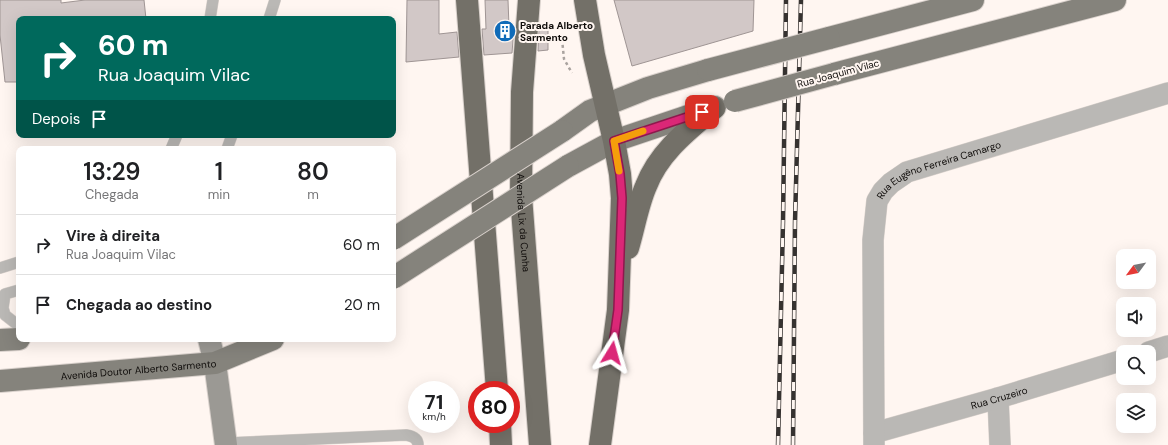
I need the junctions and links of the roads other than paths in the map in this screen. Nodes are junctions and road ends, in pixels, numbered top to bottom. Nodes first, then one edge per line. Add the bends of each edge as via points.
1 (213, 0) edge
2 (275, 0) edge
3 (467, 0) edge
4 (529, 0) edge
5 (585, 0) edge
6 (973, 0) edge
7 (1115, 0) edge
8 (210, 16) edge
9 (270, 16) edge
10 (1168, 93) edge
11 (606, 105) junction
12 (714, 108) junction
13 (614, 141) junction
14 (396, 237) edge
15 (16, 263) edge
16 (0, 268) edge
17 (396, 276) edge
18 (16, 291) edge
19 (2, 294) edge
20 (618, 310) junction
21 (16, 324) edge
22 (16, 339) edge
23 (0, 340) edge
24 (210, 342) edge
25 (265, 342) edge
26 (1168, 346) edge
27 (1156, 350) edge
28 (1116, 362) edge
29 (215, 363) junction
30 (0, 381) edge
31 (496, 381) edge
32 (998, 398) junction
33 (500, 433) edge
34 (874, 439) edge
35 (226, 444) edge
36 (418, 445) edge
37 (501, 445) edge
38 (540, 445) edge
39 (600, 445) edge
40 (1000, 445) edge

1 - 8 lane
2 - 9 lane
3 - 31 highway
4 - 38 highway, Avenida Lix da Cunha via 522,92 521,196
5 - 11 highway
6 - 11 main road, bridge via 708,70 648,88
7 - 12 main road, Rua Joaquim Vilac, bridge
10 - 34 street, Rua Eugêno Ferreira Camargo via 908,172 883,191 877,201 873,240
11 - 13 highway
11 - 14 main road, bridge via 590,111
12 - 13 main road, Rua Joaquim Vilac
12 - 20 highway via 680,137 658,163 646,186 628,250
13 - 17 main road, Rua Joaquim Vilac, bridge via 568,166
13 - 20 highway via 622,198
15 - 16 lane
18 - 19 lane
19 - 21 lane via 4,313
20 - 39 highway
22 - 23 main road
24 - 29 main road
25 - 29 main road, Avenida Doutor Alberto Sarmento
26 - 27 street
28 - 32 street, Rua Cruzeiro
29 - 30 main road, Avenida Doutor Alberto Sarmento
29 - 35 main road
32 - 34 street, Rua Cruzeiro
32 - 40 street
33 - 37 highway
35 - 36 lane via 406,435 414,437

